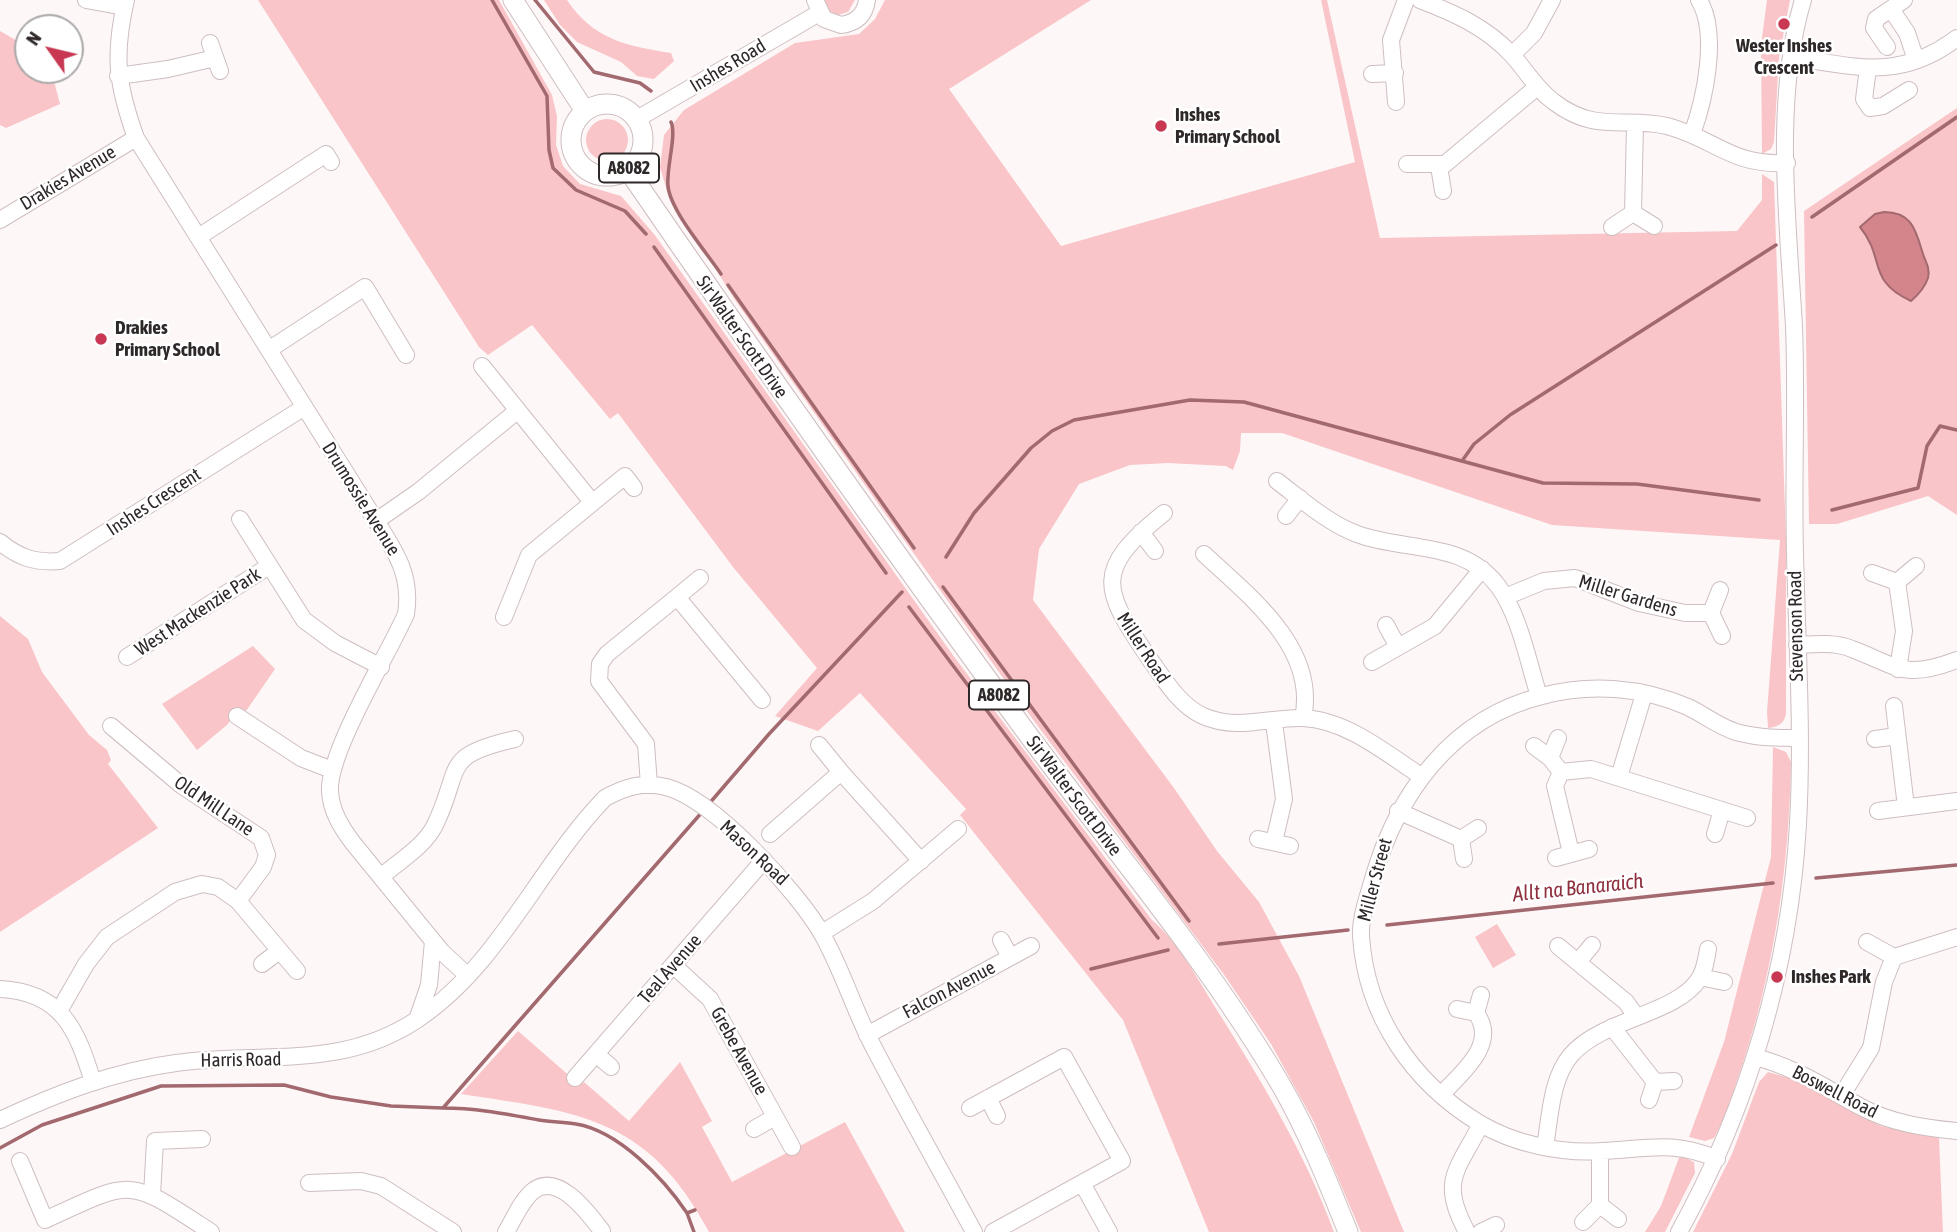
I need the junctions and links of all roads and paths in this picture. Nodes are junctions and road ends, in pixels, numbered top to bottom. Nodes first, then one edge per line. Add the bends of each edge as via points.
1 (86, 0) edge
2 (513, 0) edge
3 (867, 0) edge
4 (1406, 0) edge
5 (1420, 0) edge
6 (1552, 0) edge
7 (1699, 0) edge
8 (1803, 0) edge
9 (125, 4) edge
10 (1444, 4) edge
11 (1898, 5) edge
12 (817, 6) edge
13 (1957, 38) edge
14 (1886, 47) dead end
15 (1512, 55) junction
16 (215, 57) dead end
17 (1793, 57) junction
18 (1916, 60) junction
19 (1868, 68) junction
20 (1372, 74) dead end
21 (1395, 74) junction
22 (118, 76) junction
23 (1537, 87) junction
24 (1909, 90) dead end
25 (1396, 103) dead end
26 (585, 111) junction
27 (637, 119) junction
28 (1635, 125) junction
29 (1692, 134) junction
30 (136, 138) junction
31 (331, 162) dead end
32 (1787, 163) junction
33 (1408, 164) dead end
34 (1439, 166) junction
35 (628, 170) junction
36 (1443, 191) dead end
37 (1633, 214) junction
38 (0, 220) edge
39 (1654, 226) dead end
40 (1612, 227) dead end
41 (200, 236) junction
42 (397, 348) dead end
43 (270, 349) junction
44 (492, 371) dead end
45 (303, 408) junction
46 (517, 411) junction
47 (1277, 481) dead end
48 (634, 488) dead end
49 (1300, 498) junction
50 (592, 502) junction
51 (1164, 513) dead end
52 (1286, 516) dead end
53 (376, 521) junction
54 (250, 525) dead end
55 (1141, 532) junction
56 (0, 542) edge
57 (1155, 551) dead end
58 (1204, 554) dead end
59 (269, 566) junction
60 (1916, 566) dead end
61 (1482, 569) junction
62 (1872, 573) dead end
63 (700, 578) dead end
64 (1896, 582) junction
65 (1720, 590) dead end
66 (677, 597) junction
67 (1505, 597) junction
68 (1712, 612) junction
69 (504, 617) dead end
70 (1385, 625) dead end
71 (1722, 636) dead end
72 (1797, 645) junction
73 (133, 647) dead end
74 (1398, 647) junction
75 (1957, 660) edge
76 (1372, 662) dead end
77 (381, 667) junction
78 (1898, 669) junction
79 (1644, 694) junction
80 (1539, 696) junction
81 (762, 700) dead end
82 (1894, 706) dead end
83 (237, 716) dead end
84 (1303, 718) junction
85 (1274, 722) junction
86 (111, 726) dead end
87 (1897, 736) junction
88 (1558, 738) dead end
89 (1799, 738) junction
90 (515, 739) dead end
91 (1875, 739) dead end
92 (819, 745) dead end
93 (1534, 746) dead end
94 (1550, 758) junction
95 (332, 770) junction
96 (841, 772) junction
97 (1561, 772) junction
98 (1421, 776) junction
99 (1619, 777) junction
100 (649, 785) junction
101 (1957, 801) edge
102 (1906, 807) junction
103 (1722, 810) junction
104 (1398, 811) junction
105 (1878, 811) dead end
106 (1747, 818) dead end
107 (958, 828) dead end
108 (1478, 828) dead end
109 (770, 834) dead end
110 (1715, 834) dead end
111 (1461, 839) junction
112 (1274, 842) dead end
113 (1589, 849) dead end
114 (1464, 859) dead end
115 (764, 860) junction
116 (921, 861) junction
117 (381, 877) junction
118 (238, 901) junction
119 (822, 933) junction
120 (1957, 937) edge
121 (1001, 940) dead end
122 (433, 941) junction
123 (1867, 942) dead end
124 (1592, 945) dead end
125 (1031, 946) dead end
126 (1558, 946) dead end
127 (1708, 949) dead end
128 (279, 951) junction
129 (1010, 957) junction
130 (1894, 957) junction
131 (1578, 962) junction
132 (262, 964) dead end
133 (673, 965) junction
134 (297, 971) dead end
135 (467, 975) junction
136 (1700, 977) junction
137 (1724, 982) dead end
138 (0, 989) edge
139 (1481, 995) dead end
140 (1457, 1009) dead end
141 (59, 1011) junction
142 (1476, 1013) junction
143 (1636, 1016) junction
144 (417, 1020) junction
145 (1612, 1027) junction
146 (867, 1035) junction
147 (596, 1054) junction
148 (1755, 1057) junction
149 (611, 1067) dead end
150 (575, 1079) dead end
151 (1674, 1081) dead end
152 (93, 1082) junction
153 (1655, 1082) junction
154 (1441, 1095) junction
155 (1842, 1095) junction
156 (988, 1098) junction
157 (1649, 1100) dead end
158 (970, 1108) dead end
159 (997, 1116) dead end
160 (775, 1117) junction
161 (0, 1120) edge
162 (1481, 1124) junction
163 (754, 1129) dead end
164 (1957, 1131) edge
165 (202, 1139) dead end
166 (792, 1147) dead end
167 (1545, 1147) junction
168 (1600, 1152) junction
169 (1717, 1159) junction
170 (20, 1161) dead end
171 (309, 1183) dead end
172 (1082, 1183) junction
173 (152, 1195) junction
174 (1600, 1205) junction
175 (1618, 1219) dead end
176 (1583, 1222) dead end
177 (602, 1231) edge
178 (211, 1232) edge
179 (453, 1232) edge
180 (506, 1232) edge
181 (974, 1232) edge
182 (993, 1232) edge
183 (1109, 1232) edge
184 (1348, 1232) edge
185 (1467, 1232) edge
186 (1679, 1232) edge

1 - 9 street
2 - 26 main road
3 - 12 street via 864,13 850,24 832,24
4 - 21 street via 1392,30
5 - 10 street
6 - 15 street via 1534,33
7 - 29 street via 1709,42 1703,100
8 - 17 street, Stevenson Road
9 - 22 street, Drumossie Avenue via 116,52
10 - 15 street
11 - 14 street via 1876,19 1874,27
11 - 18 street
12 - 27 street, Inshes Road
13 - 18 street
15 - 23 street
16 - 22 street
17 - 19 street
17 - 32 street, Stevenson Road
18 - 19 street
19 - 24 street via 1864,99 1870,108 1883,106
20 - 21 street
21 - 25 street
22 - 30 street, Drumossie Avenue
23 - 28 street via 1577,116
23 - 34 street via 1463,152
26 - 27 main road via 607,104 629,111
26 - 35 main road, A8082 via 572,129 578,161 606,176
27 - 35 main road, A8082 via 644,141
28 - 29 street via 1663,125
28 - 37 street
29 - 32 street via 1752,163
30 - 38 street, Drakies Avenue
30 - 41 street, Drumossie Avenue
31 - 41 street via 326,154
32 - 72 street, Stevenson Road via 1794,329
33 - 34 street
34 - 36 street
35 - 184 main road, Sir Walter Scott Drive / A8082 via 939,613 1215,984 1281,1086
37 - 39 street
37 - 40 street
41 - 43 street, Drumossie Avenue
42 - 43 street via 361,280
43 - 45 street, Drumossie Avenue
44 - 46 street
45 - 53 street, Drumossie Avenue
45 - 56 street, Inshes Crescent via 60,561 40,563 23,558
46 - 50 street
46 - 53 street
47 - 49 street
48 - 50 street via 625,476
49 - 52 street
49 - 61 street via 1354,533 1453,553
50 - 69 street via 529,555 502,598
51 - 55 street, Miller Road
53 - 77 street, Drumossie Avenue via 400,559 409,595 406,614
54 - 59 street, West Mackenzie Park
55 - 57 street
55 - 85 street, Miller Road via 1129,542 1114,571 1115,605 1168,687 1202,715 1245,724
58 - 84 street via 1266,612 1300,665 1307,702
59 - 73 street, West Mackenzie Park
59 - 77 street, West Mackenzie Park via 304,620
60 - 64 street
61 - 67 street
61 - 74 street via 1434,626
62 - 64 street
63 - 66 street
64 - 78 street via 1904,631
65 - 68 street
66 - 81 street via 757,682
66 - 100 street via 607,654 598,674 604,689 646,744
67 - 68 street, Miller Gardens via 1544,581 1575,578 1639,603 1685,614
67 - 80 street
68 - 71 street
70 - 74 street
72 - 78 street via 1833,644
72 - 89 street, Stevenson Road
74 - 76 street
75 - 78 street via 1918,670
77 - 95 street, Drumossie Avenue
79 - 80 street, Miller Street via 1594,688
79 - 89 street, Miller Street via 1688,707 1737,733
79 - 99 street
80 - 98 street, Miller Street via 1506,708 1460,737
82 - 87 street
83 - 95 street via 262,724 301,758
84 - 85 street, Miller Road
84 - 98 street, Miller Road via 1350,732
85 - 112 street via 1284,799
86 - 118 street, Old Mill Lane via 131,755 261,838 267,855 263,867
87 - 91 street
87 - 102 street
88 - 94 street
89 - 148 street, Stevenson Road via 1791,895 1777,977
90 - 117 street via 496,735 458,762 425,840
92 - 96 street
93 - 94 street
94 - 97 street
95 - 117 street, Drumossie Avenue via 332,806 340,825
96 - 109 street
96 - 116 street
97 - 99 street via 1591,769
97 - 113 street via 1555,786 1563,856
98 - 104 street, Miller Street
99 - 103 street
100 - 115 street, Mason Road via 677,791 694,802
100 - 135 street, Mason Road via 622,789 592,812
101 - 102 street
102 - 105 street
103 - 106 street
103 - 110 street
104 - 111 street, Miller Street
104 - 154 street, Miller Street via 1364,912 1361,934 1366,971 1394,1042
107 - 116 street
108 - 111 street
111 - 114 street
115 - 119 street, Mason Road via 799,897
115 - 133 street, Teal Avenue
116 - 119 street via 873,901
117 - 122 street, Drumossie Avenue
118 - 128 street
118 - 141 street via 218,887 202,884 175,892 102,943
119 - 146 street, Mason Road
120 - 130 street
121 - 129 street
122 - 135 street, Drumossie Avenue
122 - 144 street via 429,985
123 - 130 street
124 - 131 street
125 - 129 street, Falcon Avenue
126 - 131 street
127 - 136 street
128 - 132 street
128 - 134 street
129 - 146 street, Falcon Avenue
130 - 155 street via 1884,982 1871,1048
131 - 143 street
133 - 147 street, Teal Avenue
133 - 160 street, Grebe Avenue via 710,999
135 - 144 street, Harris Road
136 - 137 street
136 - 143 street via 1676,998
138 - 141 street via 30,993
139 - 142 street
140 - 142 street
141 - 152 street via 73,1028
142 - 154 street via 1484,1028 1484,1041
143 - 145 street
144 - 152 street, Harris Road via 332,1055 174,1063
145 - 153 street
145 - 167 street via 1582,1044 1563,1068
146 - 181 street, Mason Road
147 - 149 street
147 - 150 street, Teal Avenue
148 - 155 street, Boswell Road via 1794,1069
148 - 169 street, Stevenson Road
151 - 153 street
152 - 161 street, Harris Road
153 - 157 street
154 - 162 street, Miller Street
155 - 164 street, Boswell Road via 1910,1125
156 - 158 street
156 - 159 street
156 - 172 street via 1064,1057 1127,1159
160 - 163 street
160 - 166 street, Grebe Avenue
162 - 167 street, Miller Street
162 - 185 street via 1451,1190 1452,1206
165 - 173 street via 155,1141
167 - 168 street, Miller Street
168 - 169 street, Miller Street via 1672,1145
168 - 174 street
169 - 186 street, Stevenson Road
170 - 173 street via 45,1220 116,1189 135,1188
171 - 179 street via 361,1181 381,1186
172 - 182 street
172 - 183 street
173 - 178 street
174 - 175 street
174 - 176 street
177 - 180 street via 580,1203 546,1186 527,1199

